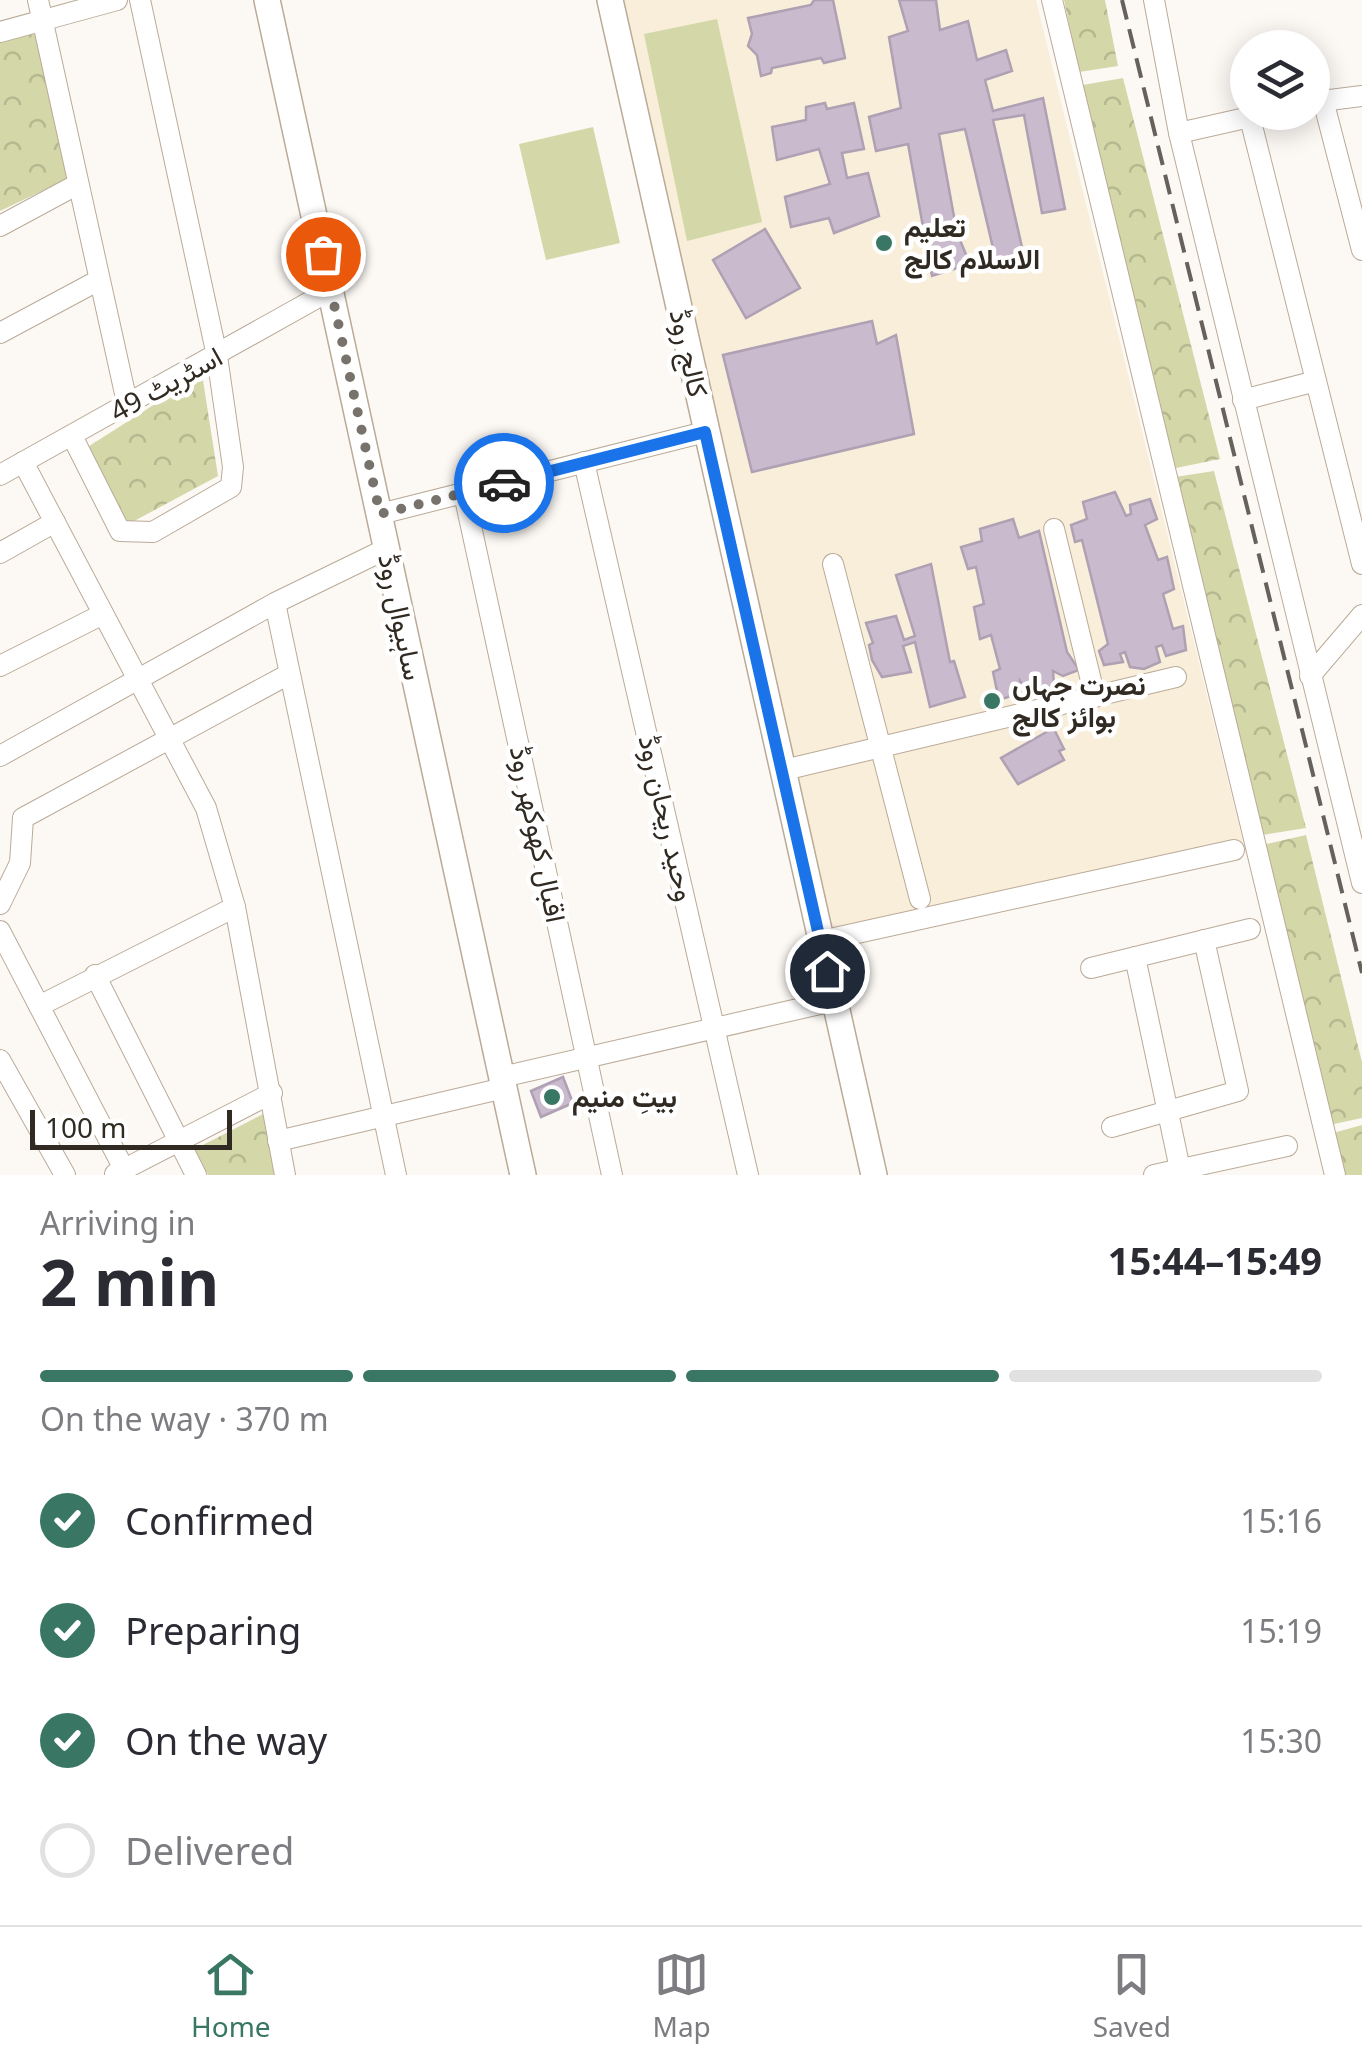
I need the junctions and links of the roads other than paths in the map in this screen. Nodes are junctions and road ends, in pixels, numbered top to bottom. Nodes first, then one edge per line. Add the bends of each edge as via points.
1 (117, 0) edge
2 (140, 0) edge
3 (267, 0) edge
4 (610, 0) edge
5 (1052, 0) edge
6 (1154, 0) edge
7 (40, 10) edge
8 (0, 32) edge
9 (1362, 96) edge
10 (1330, 100) edge
11 (1230, 122) edge
12 (1253, 130) edge
13 (1327, 130) edge
14 (1179, 133) junction
15 (78, 184) junction
16 (0, 226) edge
17 (1362, 250) edge
18 (99, 280) junction
19 (331, 290) junction
20 (0, 333) edge
21 (217, 356) junction
22 (1316, 381) junction
23 (1244, 400) junction
24 (128, 407) junction
25 (705, 432) junction
26 (72, 436) junction
27 (23, 462) junction
28 (584, 462) junction
29 (0, 474) edge
30 (464, 494) junction
31 (380, 514) junction
32 (55, 522) junction
33 (1054, 528) dead end
34 (386, 549) junction
35 (0, 553) edge
36 (833, 564) dead end
37 (1362, 564) edge
38 (275, 603) junction
39 (103, 614) junction
40 (1362, 615) edge
41 (0, 666) edge
42 (289, 674) junction
43 (1310, 676) junction
44 (1176, 677) dead end
45 (138, 680) junction
46 (1095, 696) junction
47 (170, 739) junction
48 (880, 747) junction
49 (0, 756) edge
50 (784, 770) junction
51 (1234, 850) dead end
52 (1362, 883) edge
53 (920, 898) dead end
54 (0, 904) edge
55 (236, 907) junction
56 (1250, 929) dead end
57 (0, 931) edge
58 (1204, 940) junction
59 (821, 942) junction
60 (1135, 957) junction
61 (1091, 968) dead end
62 (95, 974) junction
63 (834, 1001) junction
64 (39, 1006) junction
65 (716, 1026) junction
66 (586, 1057) junction
67 (0, 1060) edge
68 (503, 1082) junction
69 (272, 1093) junction
70 (384, 1112) junction
71 (1168, 1112) junction
72 (1112, 1127) dead end
73 (178, 1141) junction
74 (278, 1142) junction
75 (1287, 1146) dead end
76 (1250, 1165) edge
77 (1180, 1169) junction
78 (119, 1172) edge
79 (66, 1175) edge
80 (196, 1175) edge
81 (285, 1175) edge
82 (396, 1175) edge
83 (523, 1175) edge
84 (612, 1175) edge
85 (748, 1175) edge
86 (874, 1175) edge
87 (1154, 1175) edge
88 (1335, 1175) edge

1 - 7 street
2 - 21 street
3 - 19 main road, ساہیوال روڈ
4 - 25 main road, کالج روڈ
5 - 88 street
6 - 14 street
7 - 8 street
7 - 15 street
9 - 10 street
11 - 14 street
12 - 22 street
13 - 17 street
14 - 23 street
15 - 16 street
15 - 18 street
18 - 20 street
18 - 24 street
19 - 21 street, اسٹریٹ 49
19 - 31 main road, ساہیوال روڈ
21 - 24 street, اسٹریٹ 49
21 - 26 street via 234,478 210,502 154,532 120,531
22 - 23 street
22 - 37 street
23 - 43 street
24 - 26 street, اسٹریٹ 49
25 - 28 street
25 - 50 main road, کالج روڈ
26 - 27 street, اسٹریٹ 49
27 - 29 street, اسٹریٹ 49
27 - 32 street
28 - 30 street
28 - 65 street, وحید ریحان روڈ
30 - 31 street
30 - 66 street, اقبال کھوکھر روڈ
31 - 34 main road, ساہیوال روڈ
32 - 35 street
32 - 39 street
33 - 46 street
34 - 38 street
34 - 68 main road, ساہیوال روڈ
36 - 48 street
38 - 42 street
38 - 45 street
39 - 41 street
39 - 45 street
40 - 43 street
42 - 47 street
42 - 70 street
43 - 52 street
44 - 46 street
45 - 47 street
45 - 49 street
46 - 48 street
47 - 54 street via 23,818 20,863
47 - 55 street via 206,808
48 - 50 street
48 - 53 street
50 - 59 main road, کالج روڈ
51 - 59 street
55 - 62 street
55 - 69 street
56 - 58 street
57 - 64 street
58 - 60 street
58 - 71 street via 1238,1091
59 - 63 main road, کالج روڈ
60 - 61 street
60 - 71 street
62 - 64 street
62 - 73 street
63 - 65 street
63 - 86 main road, کالج روڈ
64 - 78 street
65 - 66 street
65 - 85 street, وحید ریحان روڈ
66 - 68 street
66 - 84 street, اقبال کھوکھر روڈ
67 - 79 street
68 - 70 street
68 - 83 main road, ساہیوال روڈ
69 - 73 street
69 - 74 street
70 - 74 street
70 - 82 street
71 - 72 street
71 - 77 street
73 - 78 street
73 - 80 street
74 - 81 street
75 - 76 street
76 - 77 street
77 - 87 street

